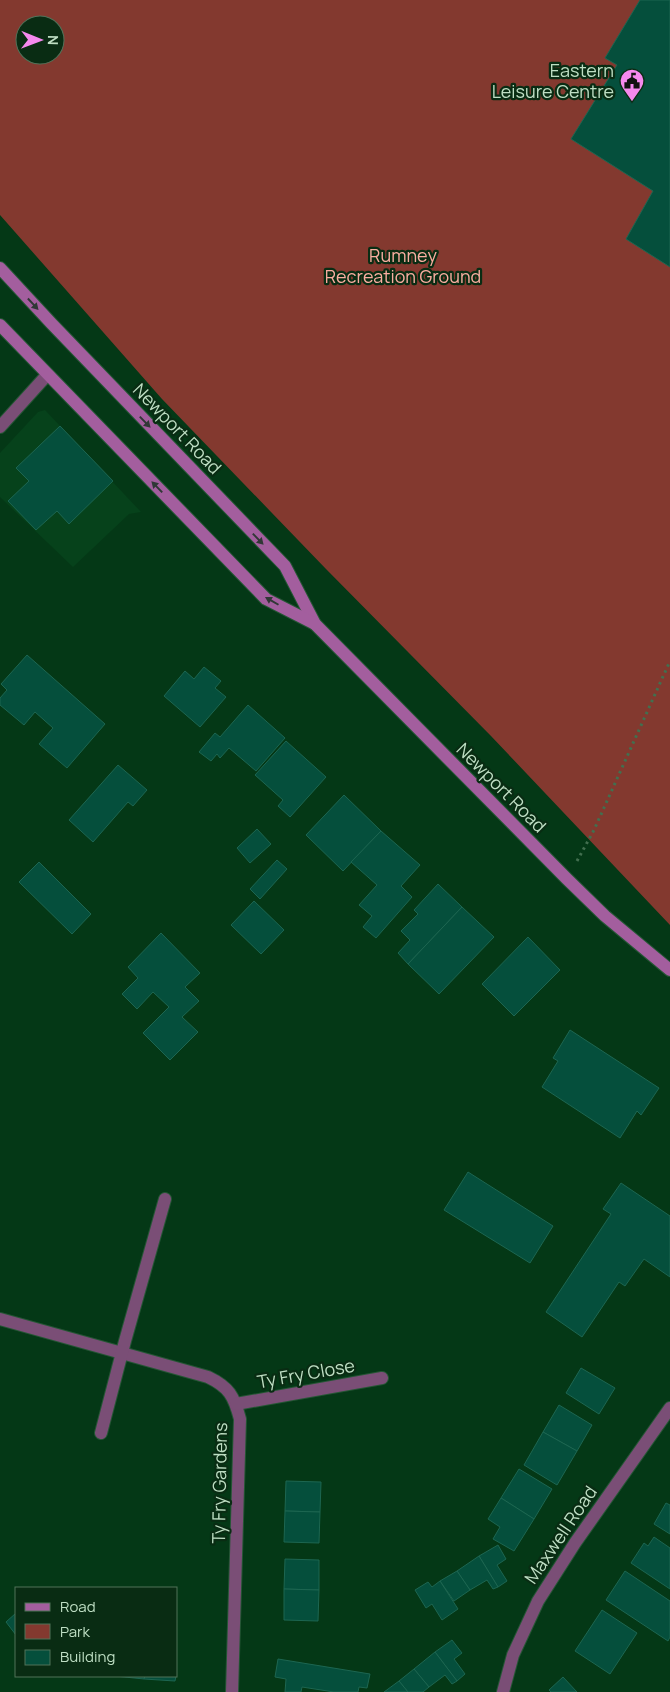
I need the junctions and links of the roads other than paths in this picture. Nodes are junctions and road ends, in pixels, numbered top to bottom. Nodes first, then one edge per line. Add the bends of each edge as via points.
1 (0, 268) edge
2 (0, 324) edge
3 (47, 375) junction
4 (0, 427) edge
5 (315, 624) junction
6 (670, 970) edge
7 (165, 1199) dead end
8 (0, 1319) edge
9 (122, 1354) junction
10 (382, 1378) dead end
11 (236, 1404) junction
12 (670, 1408) edge
13 (101, 1433) dead end
14 (232, 1692) edge
15 (503, 1692) edge

1 -> 5 main road, Newport Road via 285,566
2 - 3 main road, Newport Road
3 - 4 street
5 -> 3 main road, Newport Road via 266,599
5 - 6 main road, Newport Road via 567,879 605,916
7 - 9 street
8 - 9 street, Ty Fry Gardens
9 - 11 street, Ty Fry Gardens via 208,1377 230,1391
9 - 13 street
10 - 11 street, Ty Fry Close
11 - 14 street, Ty Fry Gardens via 240,1419
12 - 15 street, Maxwell Road via 538,1601 514,1655

